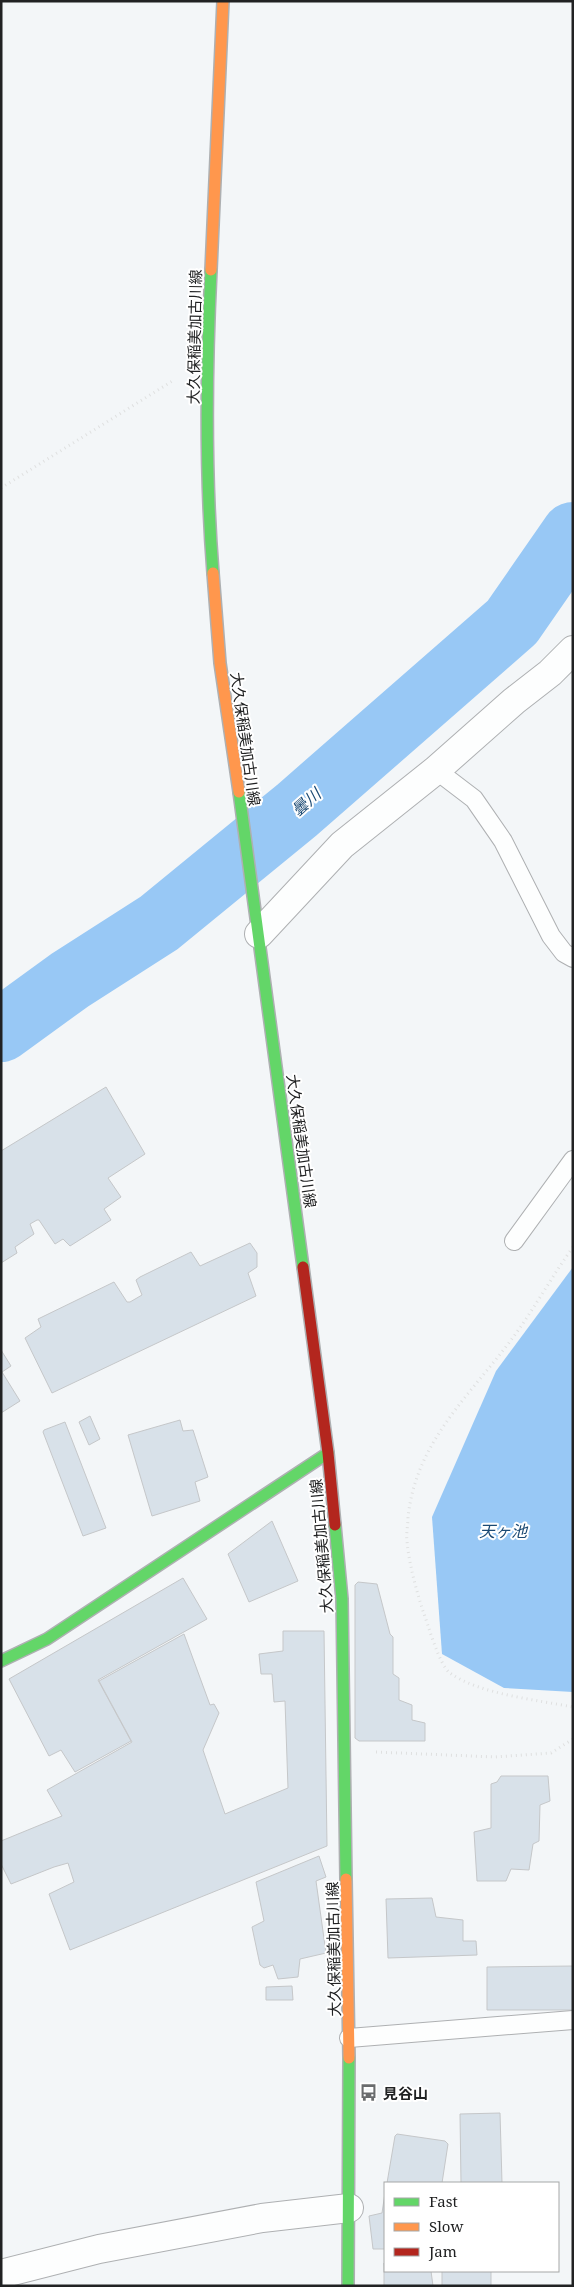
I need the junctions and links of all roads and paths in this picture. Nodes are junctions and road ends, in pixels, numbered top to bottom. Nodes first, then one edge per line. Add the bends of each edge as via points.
1 (223, 1) edge
2 (207, 359) junction
3 (1, 488) edge
4 (573, 650) edge
5 (436, 770) junction
6 (259, 934) junction
7 (573, 958) edge
8 (573, 1160) edge
9 (514, 1241) dead end
10 (573, 1247) edge
11 (328, 1453) junction
12 (1, 1661) edge
13 (573, 1707) edge
14 (573, 1739) edge
15 (346, 1750) junction
16 (573, 2020) edge
17 (349, 2038) junction
18 (349, 2208) junction
19 (1, 2274) edge
20 (348, 2286) edge

1 - 2 main road, 大久保稲美加古川線
2 - 3 path
2 - 6 main road, 大久保稲美加古川線 via 209,522 220,663
4 - 5 street
5 - 6 street via 342,845
5 - 7 lane via 474,799 503,841 551,936 564,953
6 - 11 main road, 大久保稲美加古川線
8 - 9 lane
10 - 13 path via 525,1321 429,1447 417,1476 406,1540 418,1595 448,1672 471,1684 508,1695
11 - 12 main road via 47,1639
11 - 15 main road, 大久保稲美加古川線 via 342,1599
14 - 15 path via 551,1753 495,1757
15 - 17 main road, 大久保稲美加古川線
16 - 17 lane
17 - 18 main road, 大久保稲美加古川線
18 - 19 street via 262,2218 99,2249
18 - 20 main road, 大久保稲美加古川線

